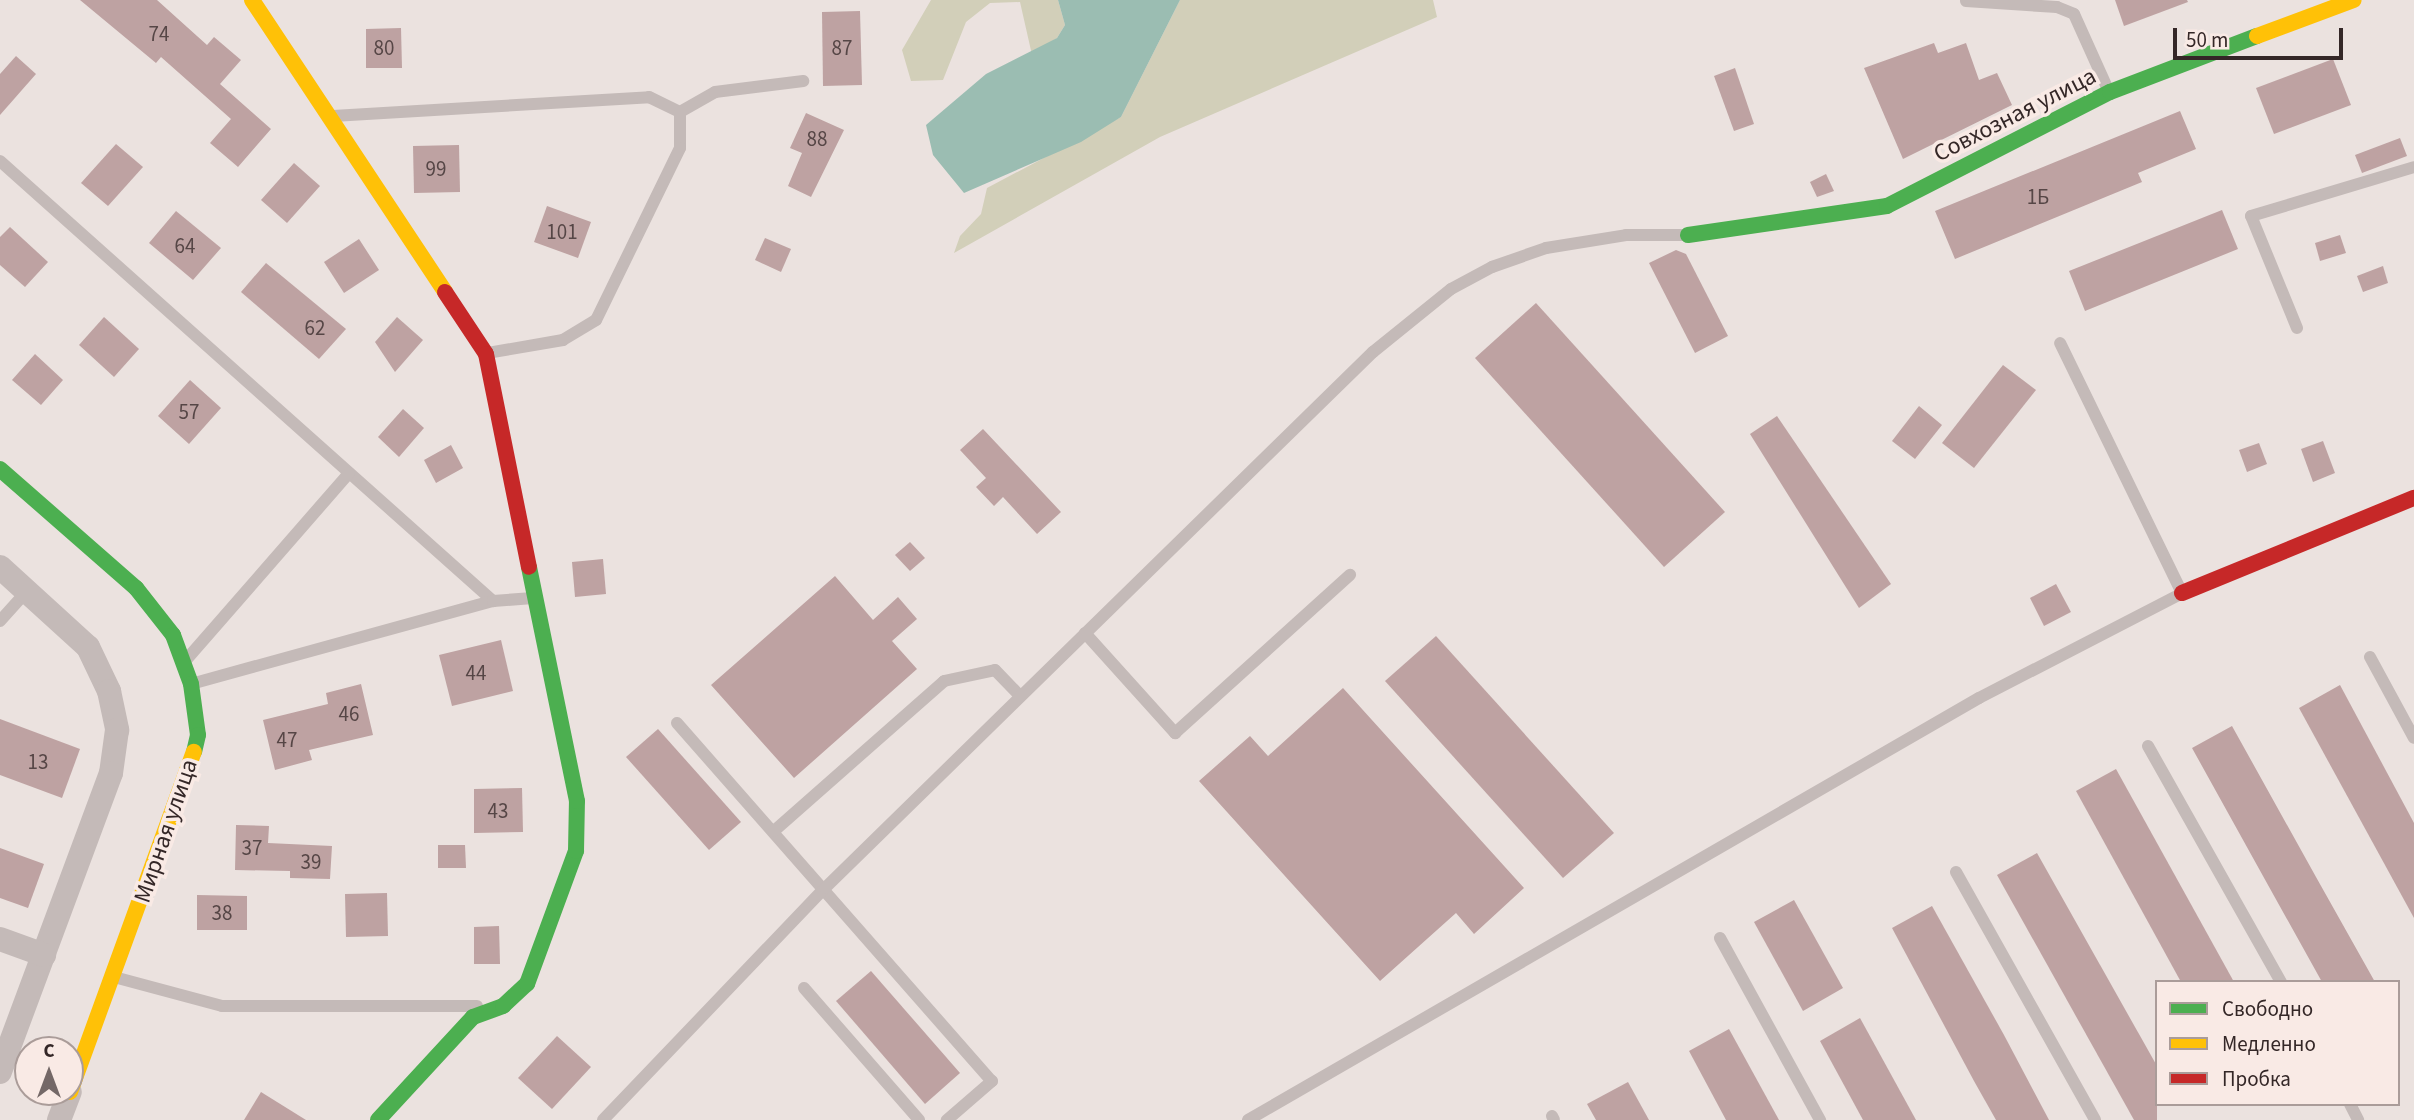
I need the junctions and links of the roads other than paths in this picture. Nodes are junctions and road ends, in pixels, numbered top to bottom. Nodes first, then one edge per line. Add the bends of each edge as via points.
1 (252, 0) edge
2 (2070, 0) edge
3 (2354, 0) edge
4 (1966, 1) edge
5 (2074, 14) junction
6 (803, 81) dead end
7 (2110, 92) junction
8 (680, 112) junction
9 (329, 117) junction
10 (0, 161) edge
11 (2414, 167) edge
12 (1688, 235) joint
13 (2297, 328) dead end
14 (2060, 343) dead end
15 (486, 354) junction
16 (0, 469) edge
17 (349, 473) junction
18 (2414, 498) edge
19 (0, 567) edge
20 (1350, 575) dead end
21 (27, 592) junction
22 (2182, 593) junction
23 (536, 598) junction
24 (493, 601) junction
25 (0, 621) edge
26 (1085, 633) junction
27 (2370, 657) dead end
28 (183, 663) junction
29 (191, 684) junction
30 (1020, 696) junction
31 (677, 723) dead end
32 (2414, 738) edge
33 (2148, 746) dead end
34 (774, 831) junction
35 (1956, 872) dead end
36 (825, 888) junction
37 (1720, 938) dead end
38 (0, 939) edge
39 (44, 955) junction
40 (113, 977) junction
41 (2280, 980) edge
42 (804, 988) dead end
43 (503, 1006) junction
44 (84, 1055) edge
45 (0, 1072) edge
46 (378, 1120) edge
47 (603, 1120) edge
48 (919, 1120) edge
49 (947, 1120) edge
50 (1248, 1120) edge
51 (1820, 1120) edge
52 (2095, 1120) edge

1 - 9 street
2 - 5 lane
3 - 7 street, Совхозная улица
4 - 5 lane via 2057,7
5 - 7 lane
6 - 8 lane via 715,92
7 - 12 street, Совхозная улица via 1887,206
8 - 9 lane via 649,97
8 - 15 lane via 680,148 596,320 563,340
9 - 15 street
10 - 17 lane
11 - 13 lane via 2251,216
12 - 26 lane via 1626,235 1546,248 1451,289 1373,352
14 - 22 lane
15 - 23 street
16 - 28 street, Мирная улица via 136,588 173,635
17 - 24 lane
17 - 28 lane
18 - 22 street
19 - 21 street
20 - 26 lane via 1175,733
21 - 25 lane
21 - 39 street via 88,647 109,691 117,730 111,773
22 - 50 lane via 1979,698
23 - 24 lane
23 - 43 street via 579,830 576,851 527,984
24 - 29 lane
26 - 30 lane
27 - 32 lane
28 - 29 street, Мирная улица
29 - 40 street, Мирная улица via 198,735 187,780
30 - 34 lane via 995,670 944,681
30 - 36 lane
31 - 34 lane
33 - 41 lane
34 - 36 lane
35 - 52 lane
36 - 47 lane
36 - 49 lane via 992,1081
37 - 51 lane
38 - 39 street
39 - 45 street
40 - 43 lane via 222,1006
40 - 44 street, Мирная улица
42 - 48 lane
43 - 46 street via 473,1017

